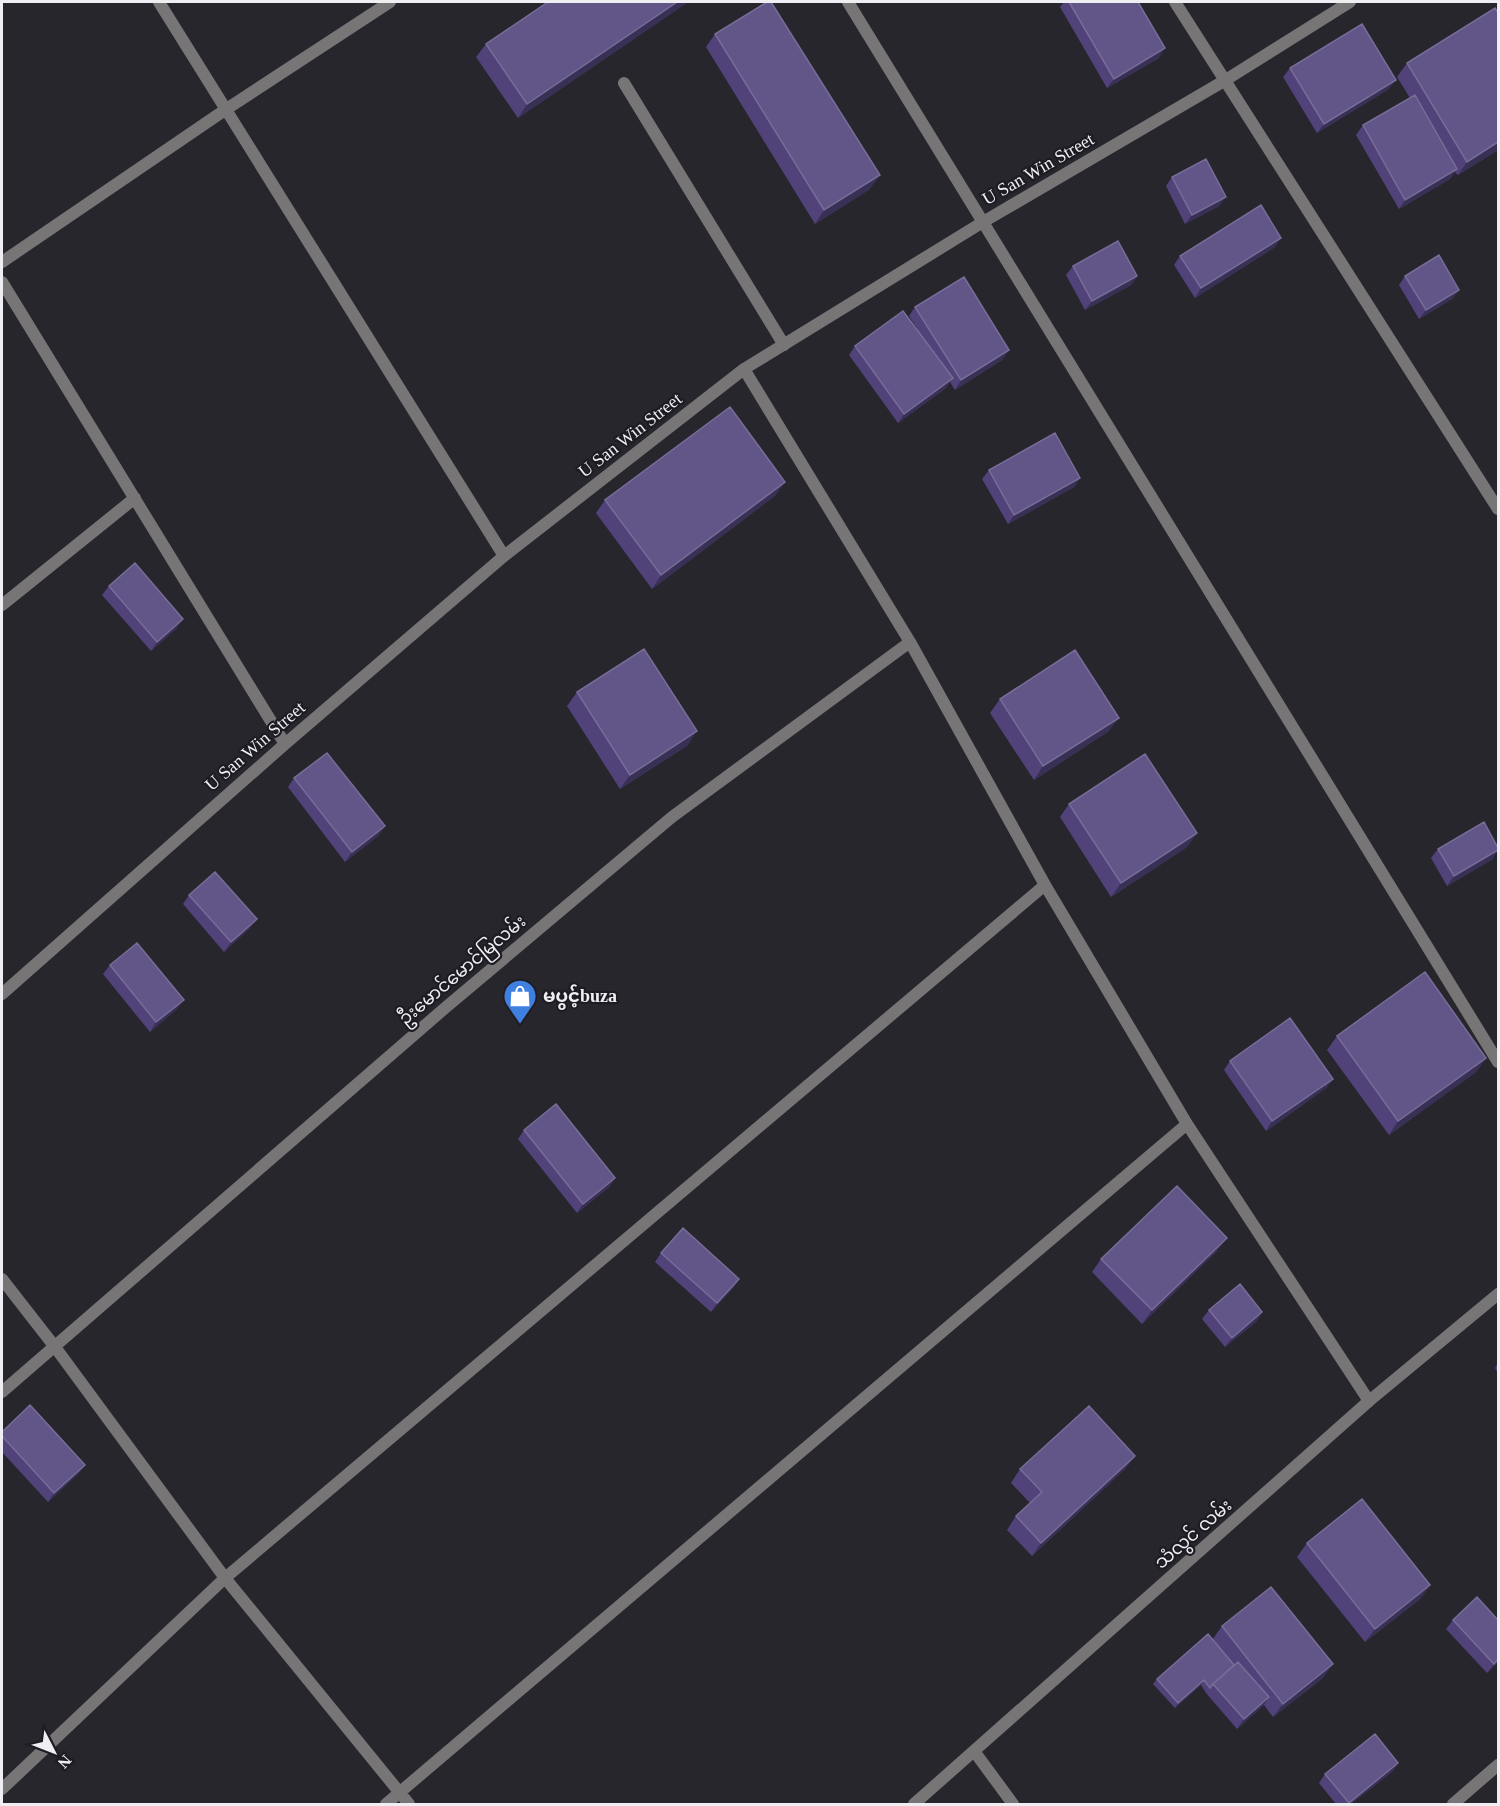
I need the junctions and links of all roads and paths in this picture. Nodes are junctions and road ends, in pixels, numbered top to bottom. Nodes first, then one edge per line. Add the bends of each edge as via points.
1 (159, 2) edge
2 (390, 2) edge
3 (848, 2) edge
4 (1175, 2) edge
5 (1350, 2) edge
6 (1224, 81) junction
7 (624, 82) dead end
8 (225, 110) junction
9 (983, 222) junction
10 (2, 262) edge
11 (2, 282) edge
12 (784, 345) junction
13 (744, 369) junction
14 (135, 498) junction
15 (1498, 508) edge
16 (504, 556) junction
17 (2, 605) edge
18 (910, 642) junction
19 (285, 744) junction
20 (1045, 885) junction
21 (2, 994) edge
22 (1498, 1062) edge
23 (1187, 1124) junction
24 (2, 1279) edge
25 (1498, 1294) edge
26 (55, 1347) junction
27 (2, 1392) edge
28 (1369, 1401) junction
29 (225, 1578) junction
30 (974, 1751) junction
31 (1498, 1765) edge
32 (2, 1789) edge
33 (399, 1793) junction
34 (386, 1804) edge
35 (409, 1804) edge
36 (914, 1804) edge
37 (1013, 1804) edge
38 (1453, 1804) edge

1 - 8 street
2 - 8 street
3 - 9 street
4 - 6 street
5 - 6 street, U San Win Street
6 - 9 street, U San Win Street
6 - 15 street
7 - 12 street
8 - 10 street
8 - 16 street
9 - 12 street, U San Win Street
9 - 22 street
11 - 14 street
12 - 13 street, U San Win Street
13 - 16 street, U San Win Street
13 - 18 street
14 - 17 street
14 - 19 street
16 - 19 street, U San Win Street
18 - 20 street
18 - 26 street, ဦးမောင်မောင်မြလမ်း via 672,817 445,1008
19 - 21 street, U San Win Street
20 - 23 street
20 - 29 street
23 - 28 street
23 - 33 street
24 - 26 street
25 - 28 street, သံလွင် လမ်း
26 - 27 street, ဦးမောင်မောင်မြလမ်း
26 - 29 street
28 - 30 street, သံလွင် လမ်း
29 - 32 street
29 - 33 street
30 - 36 street, သံလွင် လမ်း
30 - 37 street
31 - 38 street
33 - 34 street
33 - 35 street

